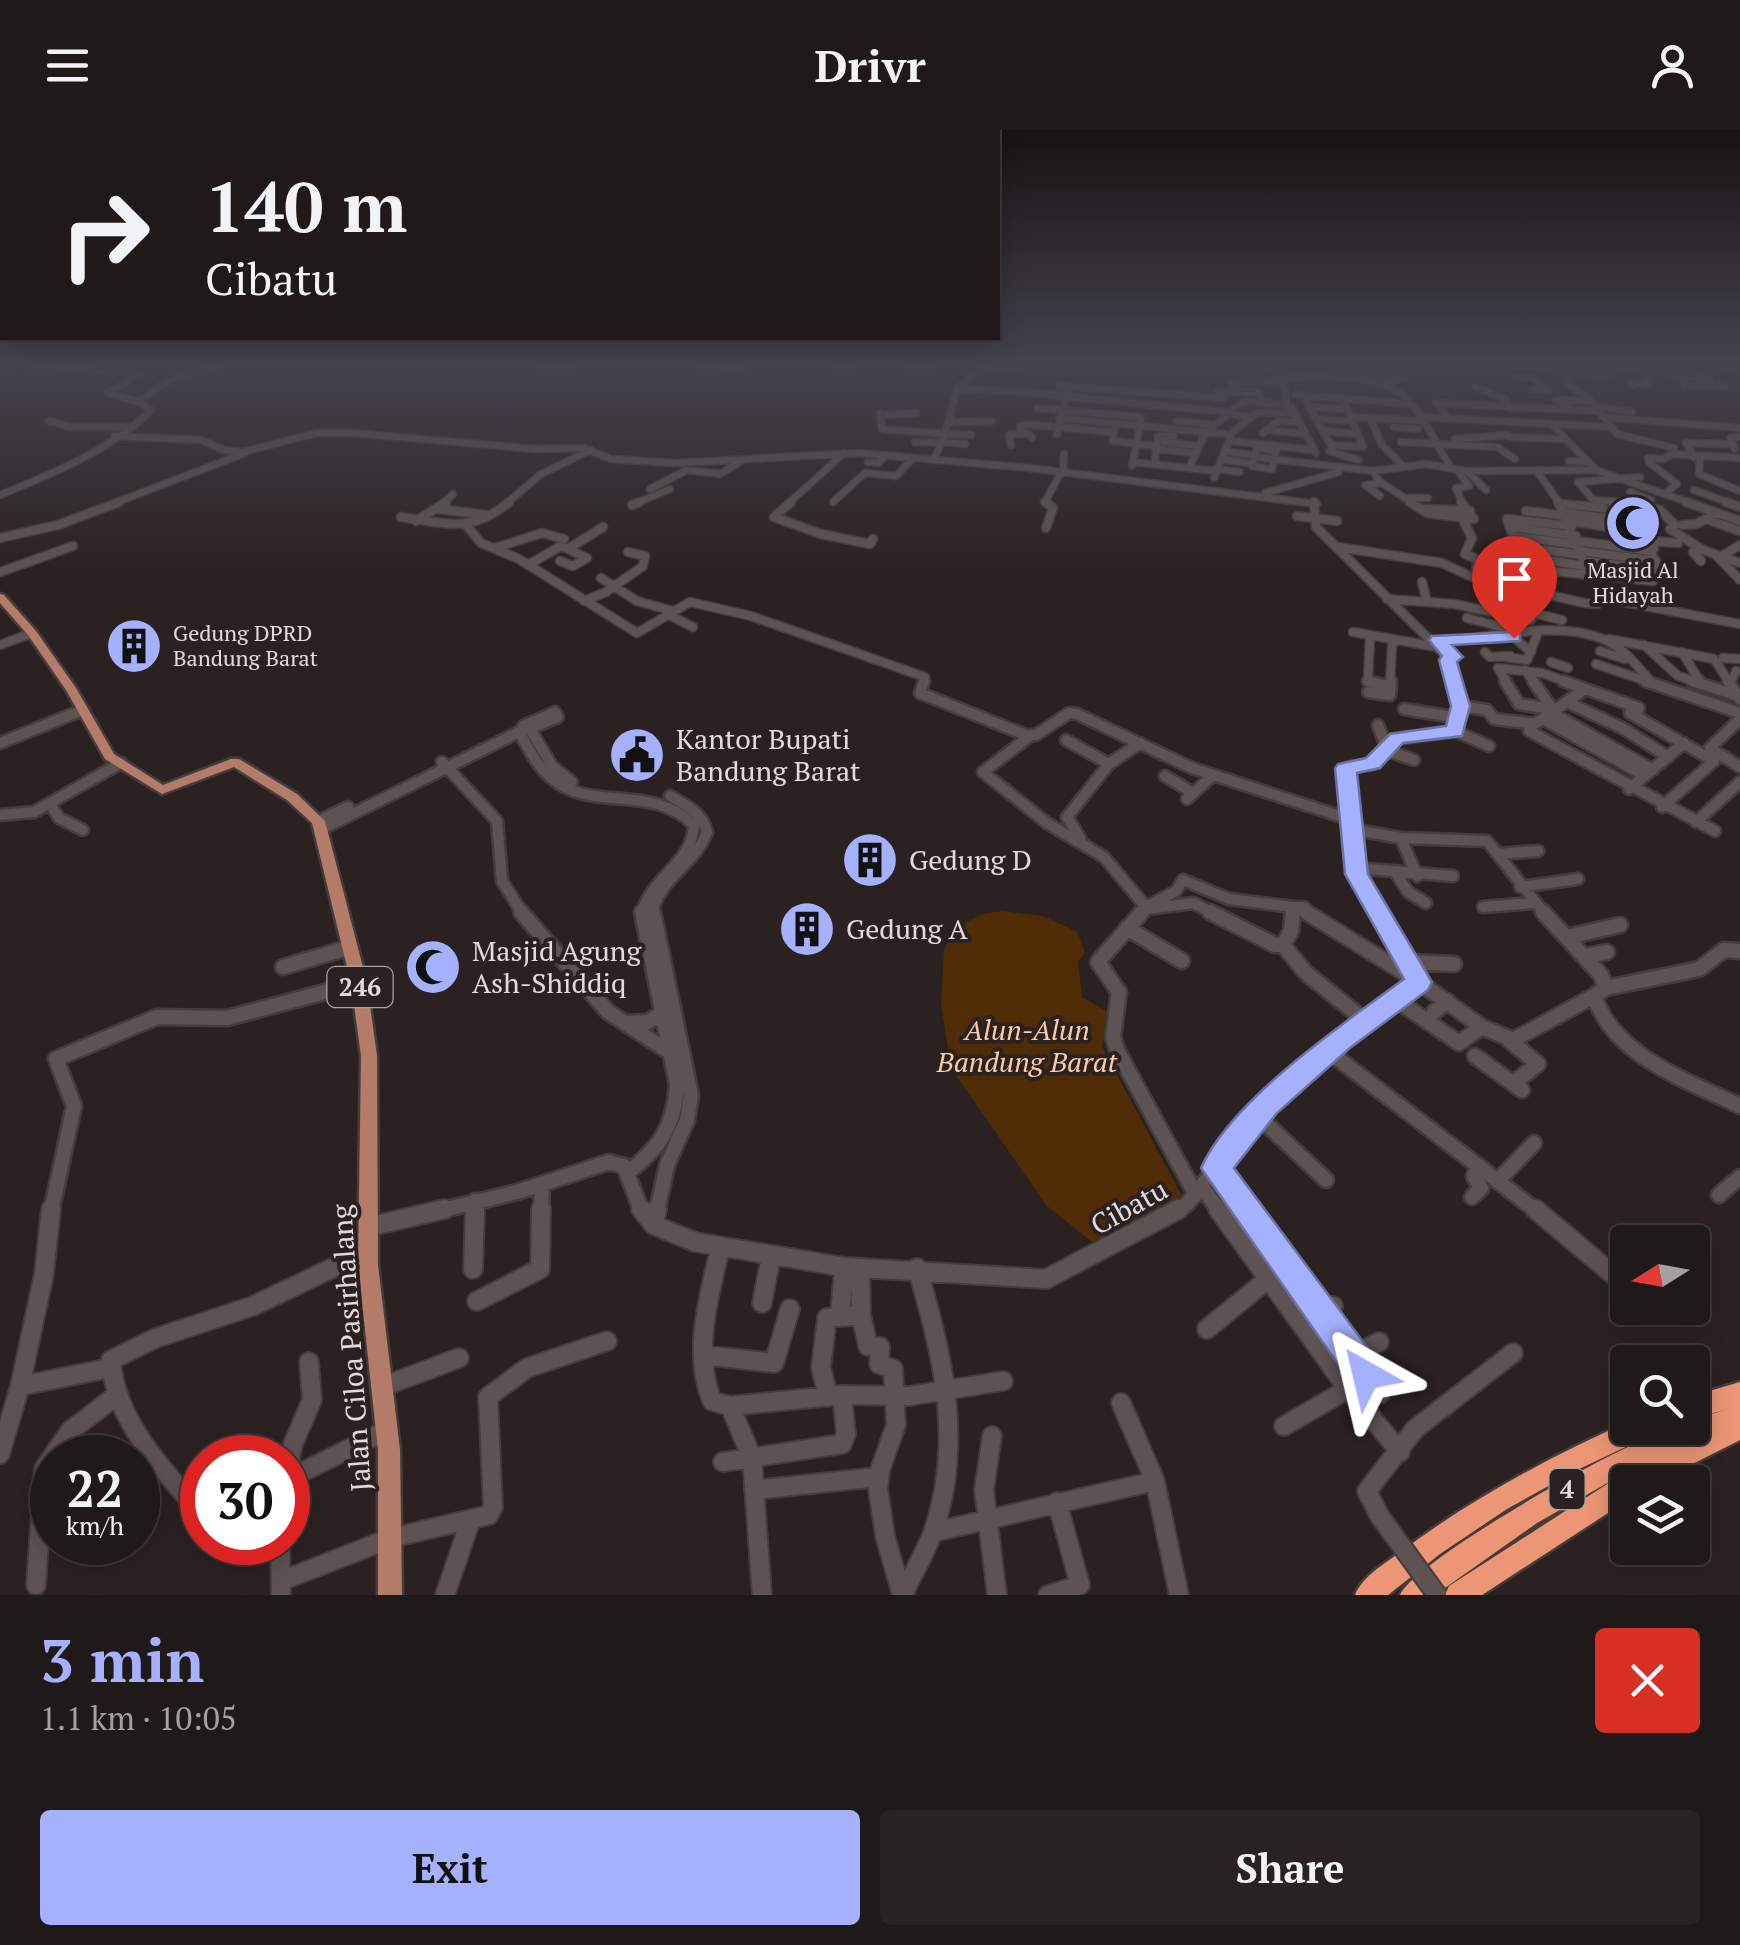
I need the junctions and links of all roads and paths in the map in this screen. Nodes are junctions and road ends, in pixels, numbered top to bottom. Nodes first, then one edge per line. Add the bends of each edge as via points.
1 (120, 432) edge
2 (322, 432) edge
3 (332, 432) edge
4 (917, 432) edge
5 (945, 432) edge
6 (1114, 432) edge
7 (1138, 432) edge
8 (1185, 432) edge
9 (1210, 432) edge
10 (1238, 432) edge
11 (1284, 432) edge
12 (1304, 432) edge
13 (1328, 432) edge
14 (1377, 432) edge
15 (1426, 432) edge
16 (1506, 432) edge
17 (1558, 432) edge
18 (1620, 432) edge
19 (1658, 432) edge
20 (1023, 433) joint
21 (372, 434) joint
22 (971, 435) dead end
23 (114, 436) junction
24 (1509, 436) junction
25 (143, 437) junction
26 (1307, 437) junction
27 (1740, 437) edge
28 (1032, 438) dead end
29 (1564, 439) junction
30 (942, 440) junction
31 (1433, 441) junction
32 (848, 442) dead end
33 (915, 442) dead end
34 (1229, 442) junction
35 (1401, 442) dead end
36 (964, 444) dead end
37 (1136, 444) junction
38 (154, 445) dead end
39 (900, 445) dead end
40 (1548, 446) dead end
41 (1571, 446) junction
42 (1735, 447) edge
43 (1674, 448) junction
44 (1522, 449) dead end
45 (591, 450) junction
46 (1197, 450) junction
47 (249, 452) junction
48 (1430, 452) dead end
49 (844, 453) junction
50 (1442, 453) junction
51 (1064, 454) dead end
52 (891, 456) junction
53 (1155, 456) junction
54 (1252, 456) junction
55 (1275, 456) junction
56 (1680, 456) junction
57 (1697, 457) junction
58 (913, 458) junction
59 (1293, 458) junction
60 (1740, 458) edge
61 (1514, 459) dead end
62 (824, 460) dead end
63 (934, 460) junction
64 (1359, 460) dead end
65 (1569, 461) dead end
66 (741, 462) junction
67 (836, 462) junction
68 (1589, 462) junction
69 (869, 464) dead end
70 (1482, 464) dead end
71 (1402, 466) junction
72 (1449, 466) junction
73 (1017, 467) junction
74 (1553, 468) junction
75 (1345, 470) junction
76 (1596, 470) junction
77 (1215, 471) junction
78 (1286, 471) dead end
79 (1373, 471) junction
80 (1462, 471) junction
81 (1490, 471) junction
82 (1062, 472) junction
83 (1240, 472) dead end
84 (1539, 474) junction
85 (1320, 476) junction
86 (1640, 477) dead end
87 (1620, 480) junction
88 (1598, 481) junction
89 (1382, 483) junction
90 (679, 485) dead end
91 (1704, 485) dead end
92 (1208, 488) junction
93 (1486, 490) dead end
94 (1694, 490) dead end
95 (1630, 492) junction
96 (127, 493) dead end
97 (453, 494) dead end
98 (658, 494) junction
99 (1261, 494) junction
100 (1664, 494) junction
101 (0, 495) edge
102 (1737, 495) edge
103 (1380, 496) dead end
104 (1280, 497) junction
105 (1404, 498) junction
106 (1428, 498) dead end
107 (1720, 500) junction
108 (833, 502) dead end
109 (113, 503) junction
110 (1639, 503) junction
111 (1561, 504) junction
112 (1612, 504) junction
113 (632, 505) dead end
114 (1652, 506) junction
115 (1698, 506) junction
116 (1740, 507) edge
117 (438, 509) junction
118 (1272, 509) dead end
119 (1420, 510) junction
120 (1470, 510) junction
121 (1526, 511) dead end
122 (1718, 513) junction
123 (1666, 514) junction
124 (492, 515) junction
125 (1297, 516) dead end
126 (401, 517) dead end
127 (1613, 518) dead end
128 (1626, 518) dead end
129 (1315, 519) junction
130 (1706, 519) junction
131 (1463, 520) junction
132 (1740, 521) edge
133 (416, 522) junction
134 (1336, 522) dead end
135 (1596, 525) junction
136 (1682, 525) dead end
137 (467, 526) junction
138 (603, 526) dead end
139 (1046, 528) dead end
140 (1622, 529) junction
141 (1740, 531) edge
142 (823, 534) junction
143 (1513, 536) junction
144 (0, 538) edge
145 (873, 539) dead end
146 (1577, 542) junction
147 (566, 543) junction
148 (808, 543) dead end
149 (1603, 544) junction
150 (1740, 545) edge
151 (73, 546) dead end
152 (1676, 546) dead end
153 (1338, 547) junction
154 (495, 548) junction
155 (1629, 548) junction
156 (1703, 550) junction
157 (628, 552) dead end
158 (1653, 552) junction
159 (1719, 555) junction
160 (1701, 561) dead end
161 (1740, 563) edge
162 (528, 565) junction
163 (1522, 568) dead end
164 (0, 572) edge
165 (1474, 573) junction
166 (1493, 574) dead end
167 (547, 578) junction
168 (600, 578) dead end
169 (1740, 580) edge
170 (1422, 582) dead end
171 (1653, 582) dead end
172 (613, 586) junction
173 (0, 597) edge
174 (1387, 598) junction
175 (584, 600) junction
176 (1536, 600) dead end
177 (1427, 602) junction
178 (670, 612) junction
179 (1533, 613) junction
180 (1474, 620) dead end
181 (1562, 620) dead end
182 (1720, 620) junction
183 (1740, 624) edge
184 (693, 627) dead end
185 (1630, 628) dead end
186 (1354, 632) dead end
187 (32, 633) junction
188 (1722, 633) dead end
189 (1537, 634) junction
190 (1514, 636) junction
191 (1371, 637) junction
192 (1603, 638) junction
193 (1395, 641) junction
194 (1630, 642) junction
195 (1439, 643) junction
196 (0, 645) edge
197 (1644, 645) junction
198 (1600, 651) dead end
199 (1485, 652) dead end
200 (1682, 652) junction
201 (1530, 654) junction
202 (1740, 659) edge
203 (1633, 662) junction
204 (1596, 664) dead end
205 (1559, 665) dead end
206 (1525, 670) junction
207 (1549, 675) junction
208 (1735, 677) edge
209 (1651, 682) junction
210 (1701, 684) junction
211 (1391, 687) junction
212 (1584, 690) junction
213 (1368, 692) dead end
214 (1739, 697) edge
215 (1567, 702) junction
216 (1460, 706) junction
217 (82, 710) junction
218 (1404, 710) dead end
219 (556, 715) dead end
220 (1547, 715) junction
221 (1459, 718) junction
222 (1738, 721) edge
223 (1378, 725) dead end
224 (523, 728) junction
225 (1455, 732) junction
226 (1030, 736) junction
227 (1066, 740) dead end
228 (0, 743) edge
229 (1140, 743) junction
230 (1684, 743) junction
231 (1488, 746) dead end
232 (1390, 749) junction
233 (1668, 757) junction
234 (1414, 760) dead end
235 (121, 763) junction
236 (445, 764) junction
237 (1109, 764) junction
238 (1740, 767) edge
239 (1649, 773) junction
240 (1165, 776) dead end
241 (1212, 776) junction
242 (1740, 782) edge
243 (1630, 789) junction
244 (50, 804) junction
245 (1662, 807) junction
246 (0, 814) edge
247 (1696, 822) junction
248 (320, 825) junction
249 (1352, 825) junction
250 (83, 830) dead end
251 (1715, 831) dead end
252 (1401, 838) junction
253 (1086, 845) junction
254 (1538, 851) dead end
255 (1497, 854) junction
256 (1355, 868) junction
257 (1396, 873) junction
258 (1417, 876) junction
259 (1452, 876) dead end
260 (1578, 879) dead end
261 (1520, 886) junction
262 (1426, 903) dead end
263 (1534, 903) junction
264 (1293, 907) junction
265 (1484, 907) dead end
266 (1146, 908) junction
267 (1620, 925) dead end
268 (1126, 928) junction
269 (1567, 937) junction
270 (1283, 945) junction
271 (352, 946) junction
272 (1740, 951) edge
273 (1608, 952) dead end
274 (1586, 956) junction
275 (1182, 961) dead end
276 (1407, 962) junction
277 (1454, 964) dead end
278 (283, 967) dead end
279 (1419, 982) junction
280 (359, 983) junction
281 (1600, 992) junction
282 (1447, 1002) junction
283 (1406, 1006) dead end
284 (667, 1009) junction
285 (1434, 1012) dead end
286 (622, 1022) junction
287 (1368, 1023) junction
288 (1482, 1026) junction
289 (1508, 1040) junction
290 (1328, 1051) junction
291 (671, 1053) junction
292 (1475, 1056) dead end
293 (1740, 1106) edge
294 (1257, 1116) junction
295 (681, 1119) junction
296 (1534, 1143) dead end
297 (650, 1156) junction
298 (667, 1165) junction
299 (1478, 1166) junction
300 (1216, 1168) junction
301 (627, 1172) junction
302 (1740, 1177) edge
303 (1326, 1180) dead end
304 (1498, 1181) junction
305 (542, 1184) junction
306 (1199, 1191) junction
307 (1719, 1195) dead end
308 (1472, 1197) dead end
309 (475, 1200) junction
310 (654, 1225) junction
311 (368, 1227) junction
312 (720, 1248) junction
313 (368, 1252) junction
314 (771, 1258) junction
315 (852, 1267) junction
316 (473, 1268) dead end
317 (917, 1268) junction
318 (1610, 1272) edge
319 (1267, 1280) junction
320 (477, 1300) dead end
321 (762, 1304) dead end
322 (790, 1309) dead end
323 (861, 1315) junction
324 (840, 1316) junction
325 (1207, 1329) dead end
326 (606, 1341) dead end
327 (1379, 1342) dead end
328 (1513, 1353) dead end
329 (703, 1355) junction
330 (1352, 1356) junction
331 (459, 1358) dead end
332 (309, 1362) dead end
333 (110, 1368) junction
334 (1004, 1381) dead end
335 (20, 1386) junction
336 (384, 1386) junction
337 (1348, 1389) junction
338 (947, 1392) junction
339 (892, 1394) junction
340 (1380, 1394) dead end
341 (1740, 1394) edge
342 (117, 1395) junction
343 (835, 1396) junction
344 (1121, 1403) dead end
345 (1710, 1403) edge
346 (730, 1406) junction
347 (1740, 1417) edge
348 (1284, 1426) dead end
349 (1740, 1426) edge
350 (388, 1430) junction
351 (297, 1435) edge
352 (992, 1436) dead end
353 (1610, 1442) edge
354 (1400, 1452) junction
355 (0, 1454) edge
356 (752, 1458) junction
357 (723, 1462) dead end
358 (1666, 1465) edge
359 (310, 1468) edge
360 (878, 1477) junction
361 (1155, 1481) junction
362 (180, 1488) edge
363 (754, 1490) junction
364 (1610, 1497) edge
365 (1057, 1502) junction
366 (471, 1520) junction
367 (988, 1521) junction
368 (934, 1532) junction
369 (391, 1538) junction
370 (36, 1585) dead end
371 (281, 1588) edge
372 (390, 1595) edge
373 (445, 1595) edge
374 (762, 1595) edge
375 (903, 1595) edge
376 (997, 1595) edge
377 (1048, 1595) edge
378 (1179, 1595) edge
379 (1368, 1595) edge
380 (1413, 1595) edge
381 (1438, 1595) edge
382 (1458, 1595) edge

1 - 23 street
2 - 47 street
3 - 21 street
4 - 30 street
5 - 30 street
6 - 37 street via 1113,440
7 - 37 street
8 - 46 street
9 - 46 street
10 - 34 street
11 - 26 street
12 - 26 street
13 - 64 street
14 - 71 street
15 - 31 street
16 - 24 street
17 - 29 street
18 - 43 street
19 - 43 street
20 - 28 street
20 - 73 street via 1009,436
21 - 45 street
22 - 30 street
23 - 25 street
23 - 101 street via 57,472
24 - 29 street
24 - 31 street
24 - 44 street
25 - 38 street via 136,443
25 - 47 street via 201,440
26 - 34 street
26 - 59 street
27 - 42 street via 1731,437
29 - 41 street
30 - 33 street
30 - 36 street
30 - 63 street
31 - 35 street
31 - 50 street
31 - 61 street via 1498,448
32 - 49 street
34 - 46 street
34 - 54 street
34 - 54 street
34 - 77 street
37 - 53 street
37 - 53 street via 1132,465
39 - 52 street
40 - 41 street
41 - 68 street
42 - 57 street via 1686,443
42 - 60 street
43 - 56 street
45 - 66 street via 622,460
45 - 124 street via 541,474
46 - 53 street
46 - 53 street
46 - 53 street via 1158,435
46 - 77 street
47 - 109 street via 210,473
48 - 50 street
49 - 52 street
49 - 66 street
49 - 67 street
50 - 72 street
51 - 82 street
52 - 58 street
52 - 69 street
54 - 55 street
54 - 55 street via 1272,470
55 - 59 street
56 - 57 street
56 - 100 street via 1648,458 1677,484
57 - 60 street
57 - 102 street via 1699,474
58 - 63 street
58 - 108 street via 896,476 865,473
59 - 75 street
62 - 67 street
63 - 73 street
65 - 68 street
66 - 98 street via 720,474 687,470
67 - 142 street via 774,517
68 - 76 street
70 - 81 street
71 - 72 street
71 - 79 street
72 - 80 street
73 - 82 street
74 - 76 street
74 - 84 street
74 - 87 street
75 - 79 street
75 - 85 street
76 - 87 street
77 - 83 street
77 - 92 street
78 - 85 street
79 - 89 street
80 - 81 street
80 - 93 street
80 - 120 street via 1469,486 1455,493
81 - 84 street
82 - 92 street
82 - 139 street via 1045,502 1053,508
84 - 111 street
85 - 99 street
86 - 87 street
87 - 88 street
87 - 95 street
87 - 100 street
88 - 112 street
88 - 112 street via 1578,482 1594,500
89 - 103 street via 1365,485
89 - 105 street
90 - 98 street
91 - 102 street
92 - 99 street
94 - 107 street
95 - 110 street
95 - 114 street via 1658,503
96 - 109 street
97 - 117 street
98 - 113 street
99 - 104 street
100 - 115 street
102 - 107 street
104 - 118 street
104 - 129 street via 1317,504
105 - 106 street
105 - 119 street
107 - 115 street
107 - 116 street
109 - 144 street
110 - 112 street
110 - 114 street
111 - 112 street
111 - 146 street
112 - 128 street
114 - 123 street
115 - 122 street
115 - 123 street
117 - 124 street
117 - 133 street
119 - 120 street
119 - 131 street
120 - 131 street via 1475,518
121 - 146 street
122 - 130 street
122 - 132 street
123 - 156 street via 1676,524 1672,531
124 - 137 street
125 - 129 street
126 - 133 street
127 - 146 street
129 - 134 street
129 - 153 street
130 - 136 street
130 - 141 street
131 - 165 street via 1472,538 1465,554 1478,560
133 - 137 street
135 - 140 street
135 - 146 street
135 - 149 street
137 - 154 street via 474,538
138 - 147 street
140 - 155 street
140 - 158 street via 1646,533
142 - 145 street via 870,544
142 - 148 street
143 - 146 street
143 - 146 street via 1521,556
143 - 146 street via 1508,518
146 - 149 street
146 - 158 street via 1659,571
146 - 163 street via 1585,577
146 - 171 street
147 - 154 street via 542,533
147 - 162 street
147 - 167 street via 588,556
149 - 155 street
150 - 159 street
151 - 164 street
152 - 158 street
153 - 165 street
153 - 174 street
154 - 162 street
155 - 158 street
156 - 159 street
156 - 160 street via 1692,552
157 - 172 street via 645,556 643,566
159 - 161 street
159 - 169 street
162 - 167 street
165 - 166 street
165 - 182 street via 1594,604 1602,598 1632,609
167 - 175 street
168 - 172 street
170 - 177 street
172 - 175 street
172 - 178 street
173 - 187 main road
174 - 177 street
174 - 195 street
175 - 178 street via 637,633
176 - 179 street
177 - 179 street via 1529,620
178 - 184 street
178 - 226 street via 698,602 813,636 924,677 920,693
179 - 181 street
180 - 190 street
182 - 183 street
182 - 188 street
185 - 194 street
186 - 191 street
187 - 196 street
187 - 217 main road
189 - 190 street
189 - 192 street
189 - 201 street
190 - 195 street
190 - 201 street
191 - 193 street
191 - 211 street via 1368,681
192 - 194 street
192 - 203 street
193 - 195 street
193 - 211 street
194 - 197 street
195 - 216 street via 1453,656 1448,660
197 - 200 street
197 - 210 street via 1674,674
198 - 203 street
199 - 201 street via 1525,660
200 - 208 street via 1714,659
200 - 210 street
202 - 208 street via 1723,658
203 - 209 street
204 - 209 street
205 - 207 street
206 - 207 street
206 - 220 street
206 - 220 street via 1497,669 1519,704
207 - 212 street
208 - 214 street
209 - 222 street
210 - 214 street
211 - 213 street via 1389,696
212 - 215 street
212 - 230 street
215 - 220 street
215 - 233 street
216 - 220 street via 1486,710 1494,719
216 - 221 street
217 - 228 street
217 - 235 main road via 109,756
218 - 221 street
219 - 224 street
220 - 239 street
220 - 243 street via 1530,731
221 - 225 street
222 - 238 street via 1710,748
223 - 232 street
224 - 236 street
224 - 284 street via 562,778 671,796 704,823 696,857 661,891 652,910
225 - 231 street
225 - 232 street via 1397,738
226 - 229 street via 1069,713
226 - 253 street via 983,772 1047,824
227 - 237 street
229 - 237 street
229 - 241 street
230 - 233 street
230 - 245 street via 1714,761
232 - 234 street
232 - 249 street via 1372,764 1346,768
233 - 239 street
235 - 244 street
235 - 248 main road via 166,790 235,762 292,797
236 - 248 street
236 - 286 street via 497,820 502,881 512,901
237 - 253 street via 1067,817
239 - 243 street
240 - 241 street via 1190,796
241 - 249 street
242 - 247 street
243 - 245 street
244 - 246 street via 25,815
244 - 250 street via 59,818
245 - 247 street
247 - 251 street
248 - 271 main road, Jalan Ciloa Pasirhalang / 246
249 - 252 street
249 - 256 street
252 - 255 street via 1482,838
252 - 258 street
253 - 266 street
254 - 255 street
255 - 261 street
256 - 257 street
256 - 276 street
257 - 258 street
257 - 262 street
258 - 259 street
260 - 261 street
261 - 263 street
263 - 265 street
263 - 269 street
264 - 266 street via 1240,901 1182,880 1176,892
264 - 270 street
264 - 279 street via 1304,907
266 - 268 street
266 - 270 street via 1193,903
267 - 269 street
268 - 275 street
268 - 306 street via 1098,960 1119,992 1113,1038
269 - 274 street
270 - 287 street via 1306,973
271 - 278 street
271 - 280 main road, Jalan Ciloa Pasirhalang / 246
272 - 281 street via 1721,951 1700,969
273 - 274 street
274 - 281 street via 1602,975
276 - 277 street
276 - 279 street
279 - 282 street
279 - 287 street, Cibatu
280 - 311 main road, Jalan Ciloa Pasirhalang / 246 via 369,1056
280 - 335 street via 226,1018 157,1017 56,1058 74,1106
281 - 289 street
281 - 293 street via 1601,1017 1630,1046
282 - 285 street
282 - 288 street
283 - 288 street via 1459,1043
284 - 286 street via 639,1025
284 - 291 street
284 - 295 street via 689,1078
286 - 291 street
287 - 290 street, Cibatu
288 - 289 street
289 - 292 street via 1538,1064 1518,1086
290 - 294 street, Cibatu
290 - 299 street
291 - 295 street
294 - 300 street, Cibatu
294 - 303 street
295 - 297 street
295 - 298 street
296 - 304 street
297 - 298 street
297 - 301 street
298 - 310 street
299 - 304 street
299 - 308 street via 1474,1176 1481,1188
300 - 306 street, Cibatu
300 - 330 street via 1326,1310
301 - 305 street via 619,1162 601,1164
301 - 310 street via 635,1200
302 - 307 street
304 - 318 street
305 - 309 street
305 - 320 street via 540,1269
306 - 317 street, Cibatu via 1152,1226 1046,1279
306 - 319 street
309 - 311 street
309 - 316 street
310 - 312 street, Cibatu
311 - 313 main road, Jalan Ciloa Pasirhalang / 246
312 - 314 street, Cibatu
312 - 329 street
313 - 333 street via 253,1306 118,1354
313 - 336 main road, Jalan Ciloa Pasirhalang / 246
314 - 315 street, Cibatu
314 - 321 street
315 - 317 street, Cibatu
315 - 323 street
315 - 324 street
317 - 338 street
319 - 325 street
319 - 337 street
322 - 329 street via 774,1363
323 - 324 street
323 - 339 street via 868,1347 880,1347 880,1366 893,1369
324 - 343 street via 826,1321 821,1367
326 - 366 street via 550,1360 488,1396 493,1507
327 - 330 street
328 - 354 street via 1416,1429
329 - 346 street via 704,1389 712,1401
330 - 340 street
331 - 336 street
332 - 351 street via 312,1400
333 - 335 street
333 - 342 street
334 - 338 street
335 - 355 street
336 - 350 main road, Jalan Ciloa Pasirhalang / 246
337 - 348 street
337 - 354 street
338 - 339 street
338 - 368 street via 946,1477
339 - 343 street
339 - 360 street via 897,1417
341 - 345 highway
342 - 362 street
342 - 370 street via 70,1431 44,1469
343 - 346 street
343 - 356 street via 846,1434 842,1444
344 - 361 street
346 - 356 street
347 - 380 highway, 4 via 1565,1490
349 - 358 highway
350 - 359 street
350 - 369 main road, Jalan Ciloa Pasirhalang / 246
352 - 367 street via 984,1490
353 - 379 highway, 4 via 1473,1515
354 - 381 street, bridge via 1367,1491
356 - 357 street
356 - 363 street
360 - 363 street
360 - 375 street
361 - 365 street
361 - 378 street
363 - 374 street
364 - 382 highway
365 - 367 street
365 - 377 street via 1080,1585
366 - 369 street
366 - 373 street
367 - 368 street
367 - 376 street
368 - 375 street
369 - 371 street
369 - 372 main road, Jalan Ciloa Pasirhalang / 246

